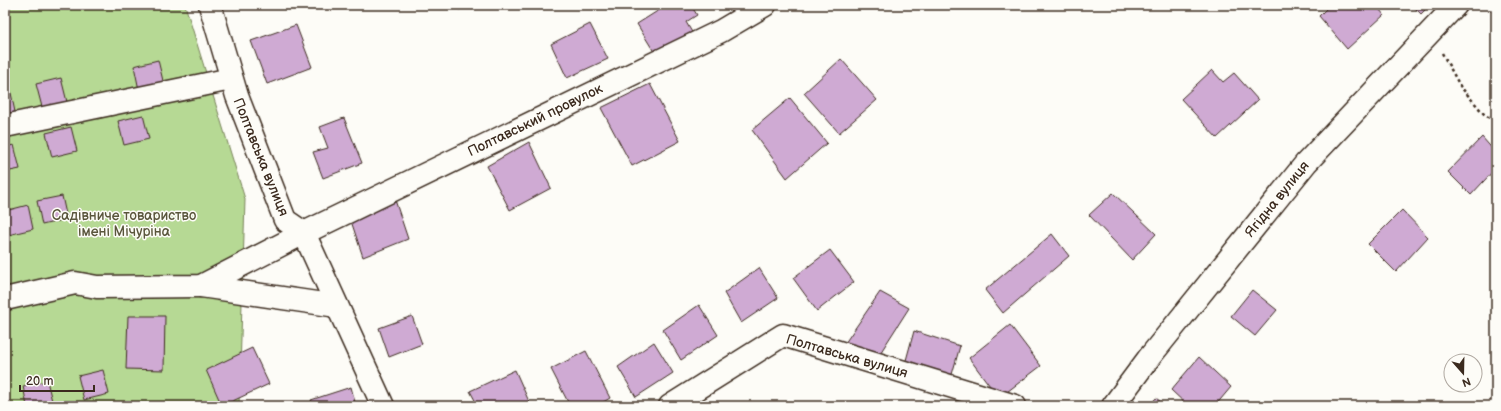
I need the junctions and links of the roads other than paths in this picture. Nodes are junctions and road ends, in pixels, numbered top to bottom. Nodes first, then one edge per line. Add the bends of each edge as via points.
1 (210, 5) edge
2 (765, 5) edge
3 (1456, 5) edge
4 (232, 79) junction
5 (5, 126) edge
6 (304, 233) junction
7 (201, 286) junction
8 (5, 299) edge
9 (337, 306) junction
10 (383, 406) edge
11 (670, 406) edge
12 (1015, 406) edge
13 (1113, 406) edge

1 - 4 street, Полтавська вулиця
2 - 6 street, Полтавський провулок via 720,31
3 - 13 street, Ягідна вулиця via 1306,163 1148,358
4 - 5 street
4 - 6 street, Полтавська вулиця via 285,220
6 - 7 street, Полтавський провулок
6 - 9 street
7 - 8 street via 97,287 75,283
7 - 9 street
9 - 10 street
11 - 12 street, Полтавська вулиця via 783,335

